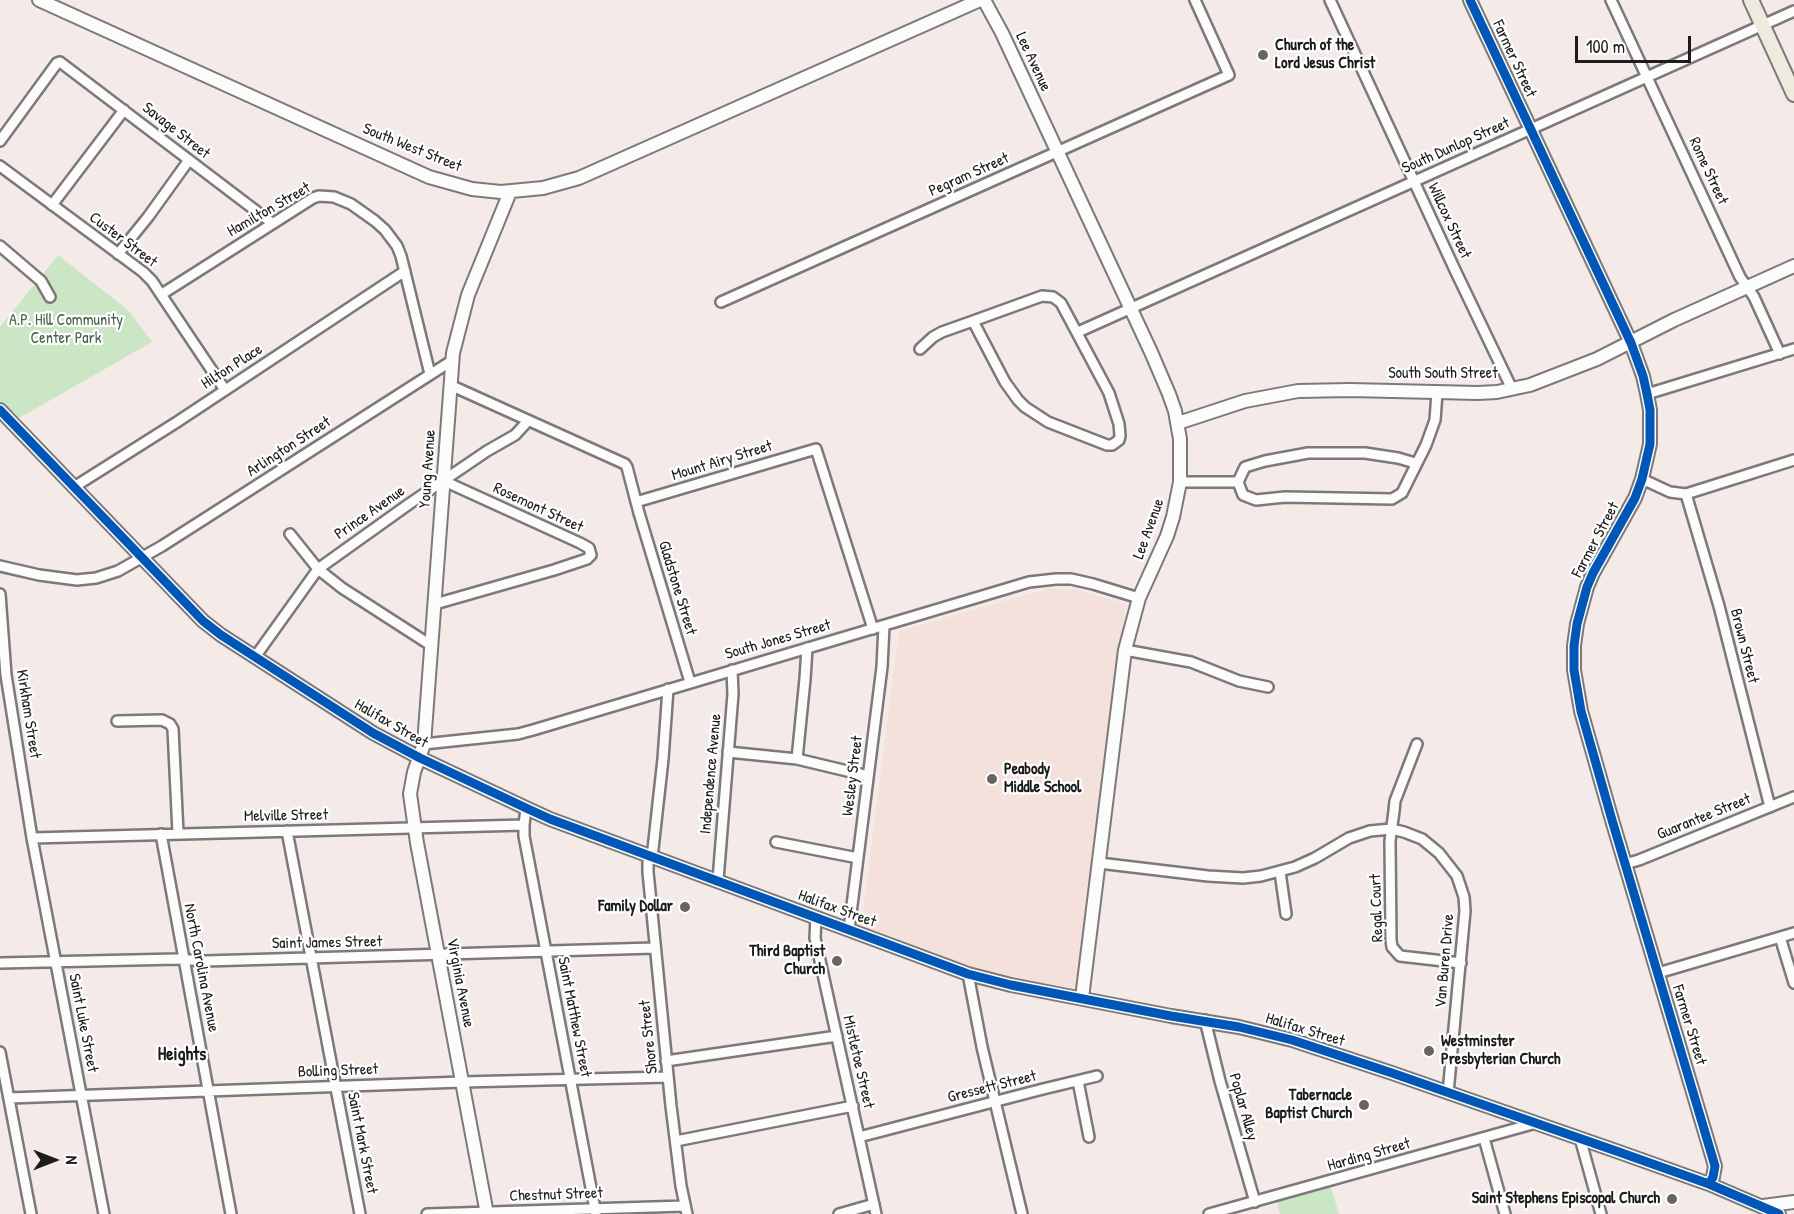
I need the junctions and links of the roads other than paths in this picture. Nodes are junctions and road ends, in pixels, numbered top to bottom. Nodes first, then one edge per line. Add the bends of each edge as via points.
1 (39, 0) edge
2 (982, 0) edge
3 (1195, 0) edge
4 (1330, 0) edge
5 (1470, 0) edge
6 (1611, 0) edge
7 (1751, 0) edge
8 (1794, 11) edge
9 (1762, 26) junction
10 (1647, 77) junction
11 (1794, 94) edge
12 (124, 110) junction
13 (1531, 129) junction
14 (0, 141) edge
15 (1057, 152) junction
16 (189, 160) junction
17 (0, 166) edge
18 (1414, 182) junction
19 (510, 192) junction
20 (52, 205) junction
21 (272, 224) junction
22 (0, 246) edge
23 (118, 254) junction
24 (1794, 266) edge
25 (405, 272) junction
26 (1747, 287) junction
27 (162, 294) junction
28 (50, 297) dead end
29 (721, 302) dead end
30 (1130, 309) junction
31 (973, 321) junction
32 (1078, 332) junction
33 (1631, 343) junction
34 (920, 349) dead end
35 (1794, 350) edge
36 (1780, 354) junction
37 (453, 360) junction
38 (430, 374) junction
39 (450, 385) junction
40 (1512, 389) junction
41 (225, 390) junction
42 (1437, 393) junction
43 (1647, 394) junction
44 (0, 410) edge
45 (528, 421) junction
46 (1178, 423) junction
47 (1794, 460) edge
48 (1415, 463) junction
49 (1642, 479) junction
50 (444, 481) junction
51 (1180, 482) junction
52 (1238, 482) junction
53 (74, 487) junction
54 (1686, 494) junction
55 (636, 502) junction
56 (290, 534) dead end
57 (142, 558) junction
58 (0, 566) edge
59 (318, 569) junction
60 (0, 594) edge
61 (1139, 598) junction
62 (435, 603) junction
63 (884, 626) junction
64 (873, 629) junction
65 (432, 646) junction
66 (807, 648) junction
67 (1125, 650) junction
68 (255, 657) junction
69 (732, 670) junction
70 (690, 682) junction
71 (1268, 687) dead end
72 (668, 689) junction
73 (117, 721) dead end
74 (424, 744) junction
75 (1417, 744) dead end
76 (728, 752) junction
77 (420, 758) junction
78 (797, 759) junction
79 (868, 776) junction
80 (1794, 797) edge
81 (1770, 807) junction
82 (526, 808) junction
83 (524, 825) junction
84 (414, 827) junction
85 (1391, 829) junction
86 (287, 831) junction
87 (178, 833) junction
88 (161, 834) junction
89 (32, 838) junction
90 (776, 842) dead end
91 (651, 856) junction
92 (858, 858) junction
93 (1099, 863) junction
94 (1625, 864) junction
95 (1280, 872) junction
96 (718, 880) junction
97 (1286, 914) dead end
98 (816, 917) junction
99 (849, 929) junction
100 (1794, 933) edge
101 (1780, 937) junction
102 (654, 948) junction
103 (546, 950) junction
104 (438, 954) junction
105 (311, 958) junction
106 (184, 960) junction
107 (56, 962) junction
108 (0, 963) edge
109 (1461, 963) junction
110 (1658, 973) junction
111 (968, 974) junction
112 (1794, 983) edge
113 (1082, 998) junction
114 (1205, 1020) junction
115 (837, 1036) junction
116 (0, 1052) edge
117 (666, 1061) junction
118 (668, 1077) junction
119 (1097, 1077) dead end
120 (571, 1079) junction
121 (1078, 1081) junction
122 (462, 1082) junction
123 (335, 1086) junction
124 (208, 1090) junction
125 (1448, 1093) junction
126 (81, 1095) junction
127 (9, 1098) junction
128 (996, 1101) junction
129 (853, 1106) junction
130 (1536, 1123) junction
131 (859, 1137) junction
132 (1089, 1137) dead end
133 (1484, 1138) junction
134 (1580, 1138) junction
135 (676, 1141) junction
136 (1709, 1184) junction
137 (1255, 1202) junction
138 (1794, 1204) edge
139 (1763, 1206) junction
140 (875, 1209) edge
141 (686, 1210) edge
142 (596, 1211) edge
143 (487, 1213) edge
144 (31, 1214) edge
145 (104, 1214) edge
146 (231, 1214) edge
147 (360, 1214) edge
148 (427, 1214) edge
149 (839, 1214) edge
150 (1022, 1214) edge
151 (1209, 1214) edge
152 (1505, 1214) edge
153 (1600, 1214) edge
154 (1779, 1214) edge
155 (1790, 1214) edge

1 - 19 street, South West Street via 429,177 472,189
2 - 15 street, Lee Avenue via 1002,33
2 - 19 street, South West Street via 579,178
3 - 15 street, Pegram Street via 1229,75
4 - 18 street, Willcox Street
5 - 13 street, Farmer Street
6 - 10 street, Rome Street
7 - 9 main road
8 - 9 street, South Dunlop Street
9 - 10 street, South Dunlop Street
9 - 11 main road
10 - 13 street, South Dunlop Street
10 - 26 street, Rome Street
12 - 14 street, Savage Street via 57,63
12 - 16 street, Savage Street
12 - 20 street
13 - 18 street, South Dunlop Street
13 - 33 street, Farmer Street
15 - 29 street, Pegram Street
15 - 30 street, Lee Avenue
16 - 21 street, Savage Street
16 - 23 street
17 - 20 street, Custer Street
18 - 30 street, South Dunlop Street
18 - 40 street, Willcox Street
19 - 37 street, Young Avenue via 464,305
20 - 23 street, Custer Street
21 - 25 street, Hamilton Street via 313,198 325,195 342,199 385,230 397,246
21 - 27 street, Hamilton Street
22 - 28 street via 41,281
23 - 27 street, Custer Street via 143,272
24 - 26 street, South South Street
25 - 38 street, Hamilton Street
25 - 41 street, Hilton Place
26 - 33 street, South South Street
26 - 36 street, Rome Street
27 - 41 street, Custer Street
30 - 32 street, South Dunlop Street
30 - 46 street, Lee Avenue
31 - 32 street via 1047,296 1061,303
31 - 32 street via 1018,400 1036,416 1112,445 1119,440 1120,428 1109,393
31 - 34 street via 942,332
33 - 40 street, South South Street via 1570,371
33 - 43 street, Farmer Street
35 - 36 street
36 - 43 street
37 - 38 street, Arlington Street
37 - 39 street, Young Avenue
38 - 57 street, Arlington Street
39 - 45 street
39 - 50 street, Young Avenue
40 - 42 street, South South Street
41 - 53 street, Hilton Place
42 - 46 street, South South Street via 1298,391 1245,401
42 - 48 street via 1436,420
43 - 49 street, Farmer Street via 1650,435
44 - 53 street, Halifax Street
45 - 50 street, Prince Avenue via 515,435
45 - 55 street via 625,464
46 - 51 street, Lee Avenue
47 - 54 street
48 - 52 street via 1365,453 1308,453 1245,467
48 - 52 street via 1402,493 1392,499 1256,500 1244,495
49 - 54 street via 1670,492
49 - 94 street, Farmer Street via 1587,587 1574,646 1581,711
50 - 59 street, Prince Avenue
50 - 62 street, Young Avenue
50 - 62 street, Rosemont Street via 591,552 589,558 568,566
51 - 52 street
51 - 61 street, Lee Avenue via 1167,536
53 - 57 street, Halifax Street
54 - 81 street, Brown Street
55 - 64 street, Mount Airy Street via 816,449
55 - 70 street, Gladstone Street
56 - 59 street
57 - 58 street, Arlington Street via 118,571 84,579
57 - 68 street, Halifax Street via 203,621
59 - 65 street
59 - 68 street, Prince Avenue
60 - 89 street, Kirkham Street via 6,675
61 - 63 street, South Jones Street via 1082,581 1041,580
61 - 67 street, Lee Avenue
62 - 65 street, Young Avenue
63 - 64 street, South Jones Street
63 - 79 street, Wesley Street
64 - 66 street, South Jones Street
65 - 74 street, Young Avenue
66 - 69 street, South Jones Street
66 - 78 street
67 - 71 street via 1191,662 1239,681
67 - 93 street, Lee Avenue
68 - 77 street, Halifax Street
69 - 70 street, South Jones Street
69 - 76 street, Independence Avenue
70 - 72 street, South Jones Street
72 - 74 street, South Jones Street via 518,734
72 - 91 street, Shore Street
73 - 87 street via 162,720 173,729
74 - 77 street, Young Avenue
75 - 85 street, Regal Court via 1395,801
76 - 78 street
76 - 96 street, Independence Avenue
77 - 82 street, Halifax Street
77 - 84 street, Virginia Avenue via 410,794
78 - 79 street
79 - 92 street, Wesley Street
80 - 81 street, Guarantee Street
81 - 94 street, Guarantee Street
82 - 83 street
82 - 91 street, Halifax Street
83 - 84 street, Melville Street
83 - 103 street, Saint Matthew Street
84 - 86 street, Melville Street
84 - 104 street, Virginia Avenue
85 - 95 street, Van Buren Drive via 1358,834
85 - 109 street, Van Buren Drive via 1422,839 1457,876 1466,911
85 - 109 street, Regal Court via 1392,947 1402,957
86 - 87 street, Melville Street
86 - 105 street, Saint Mark Street
87 - 88 street, Melville Street
88 - 89 street, Melville Street
88 - 106 street, North Carolina Avenue
89 - 107 street, Saint Luke Street
90 - 92 street
91 - 96 street, Halifax Street
91 - 102 street, Shore Street via 648,872
92 - 99 street, Wesley Street
93 - 95 street, Van Buren Drive via 1225,878
93 - 113 street, Lee Avenue
94 - 110 street, Farmer Street
95 - 97 street
96 - 98 street, Halifax Street
98 - 99 street, Halifax Street
98 - 115 street, Mistletoe Street via 816,938
99 - 111 street, Halifax Street
100 - 101 street
101 - 110 street
101 - 112 street
102 - 103 street, Saint James Street
102 - 117 street, Shore Street
103 - 104 street, Saint James Street
103 - 120 street, Saint Matthew Street
104 - 105 street, Saint James Street
104 - 122 street, Virginia Avenue
105 - 106 street, Saint James Street
105 - 123 street, Saint Mark Street
106 - 107 street, Saint James Street
106 - 124 street, North Carolina Avenue
107 - 108 street, Saint James Street
107 - 126 street, Saint Luke Street
109 - 125 street, Van Buren Drive
110 - 136 street, Farmer Street via 1715,1166
111 - 113 street, Halifax Street
111 - 128 street
113 - 114 street, Halifax Street
114 - 125 street, Halifax Street via 1286,1039
114 - 137 street, Poplar Alley
115 - 117 street
115 - 129 street, Mistletoe Street
116 - 127 street
117 - 118 street, Shore Street
118 - 120 street, Bolling Street
118 - 135 street, Shore Street
119 - 121 street, Gressett Street
120 - 122 street, Bolling Street
120 - 142 street, Saint Matthew Street
121 - 128 street, Gressett Street
121 - 132 street
122 - 123 street, Bolling Street
122 - 143 street, Virginia Avenue
123 - 124 street, Bolling Street
123 - 147 street, Saint Mark Street
124 - 126 street, Bolling Street
124 - 146 street, North Carolina Avenue
125 - 130 street, Halifax Street
126 - 127 street, Bolling Street
126 - 145 street, Saint Luke Street
127 - 144 street
128 - 131 street, Gressett Street
128 - 150 street
129 - 131 street, Mistletoe Street
129 - 135 street
130 - 133 street, Harding Street
130 - 134 street, Halifax Street
131 - 140 street, Mistletoe Street
133 - 137 street, Harding Street
133 - 152 street
134 - 136 street, Halifax Street
134 - 153 street
135 - 141 street, Shore Street
136 - 139 street, Halifax Street
137 - 151 street, Harding Street
138 - 139 street
138 - 155 street
139 - 154 street, Halifax Street
140 - 149 street
141 - 142 street, Chestnut Street
142 - 143 street, Chestnut Street
143 - 148 street, Chestnut Street

